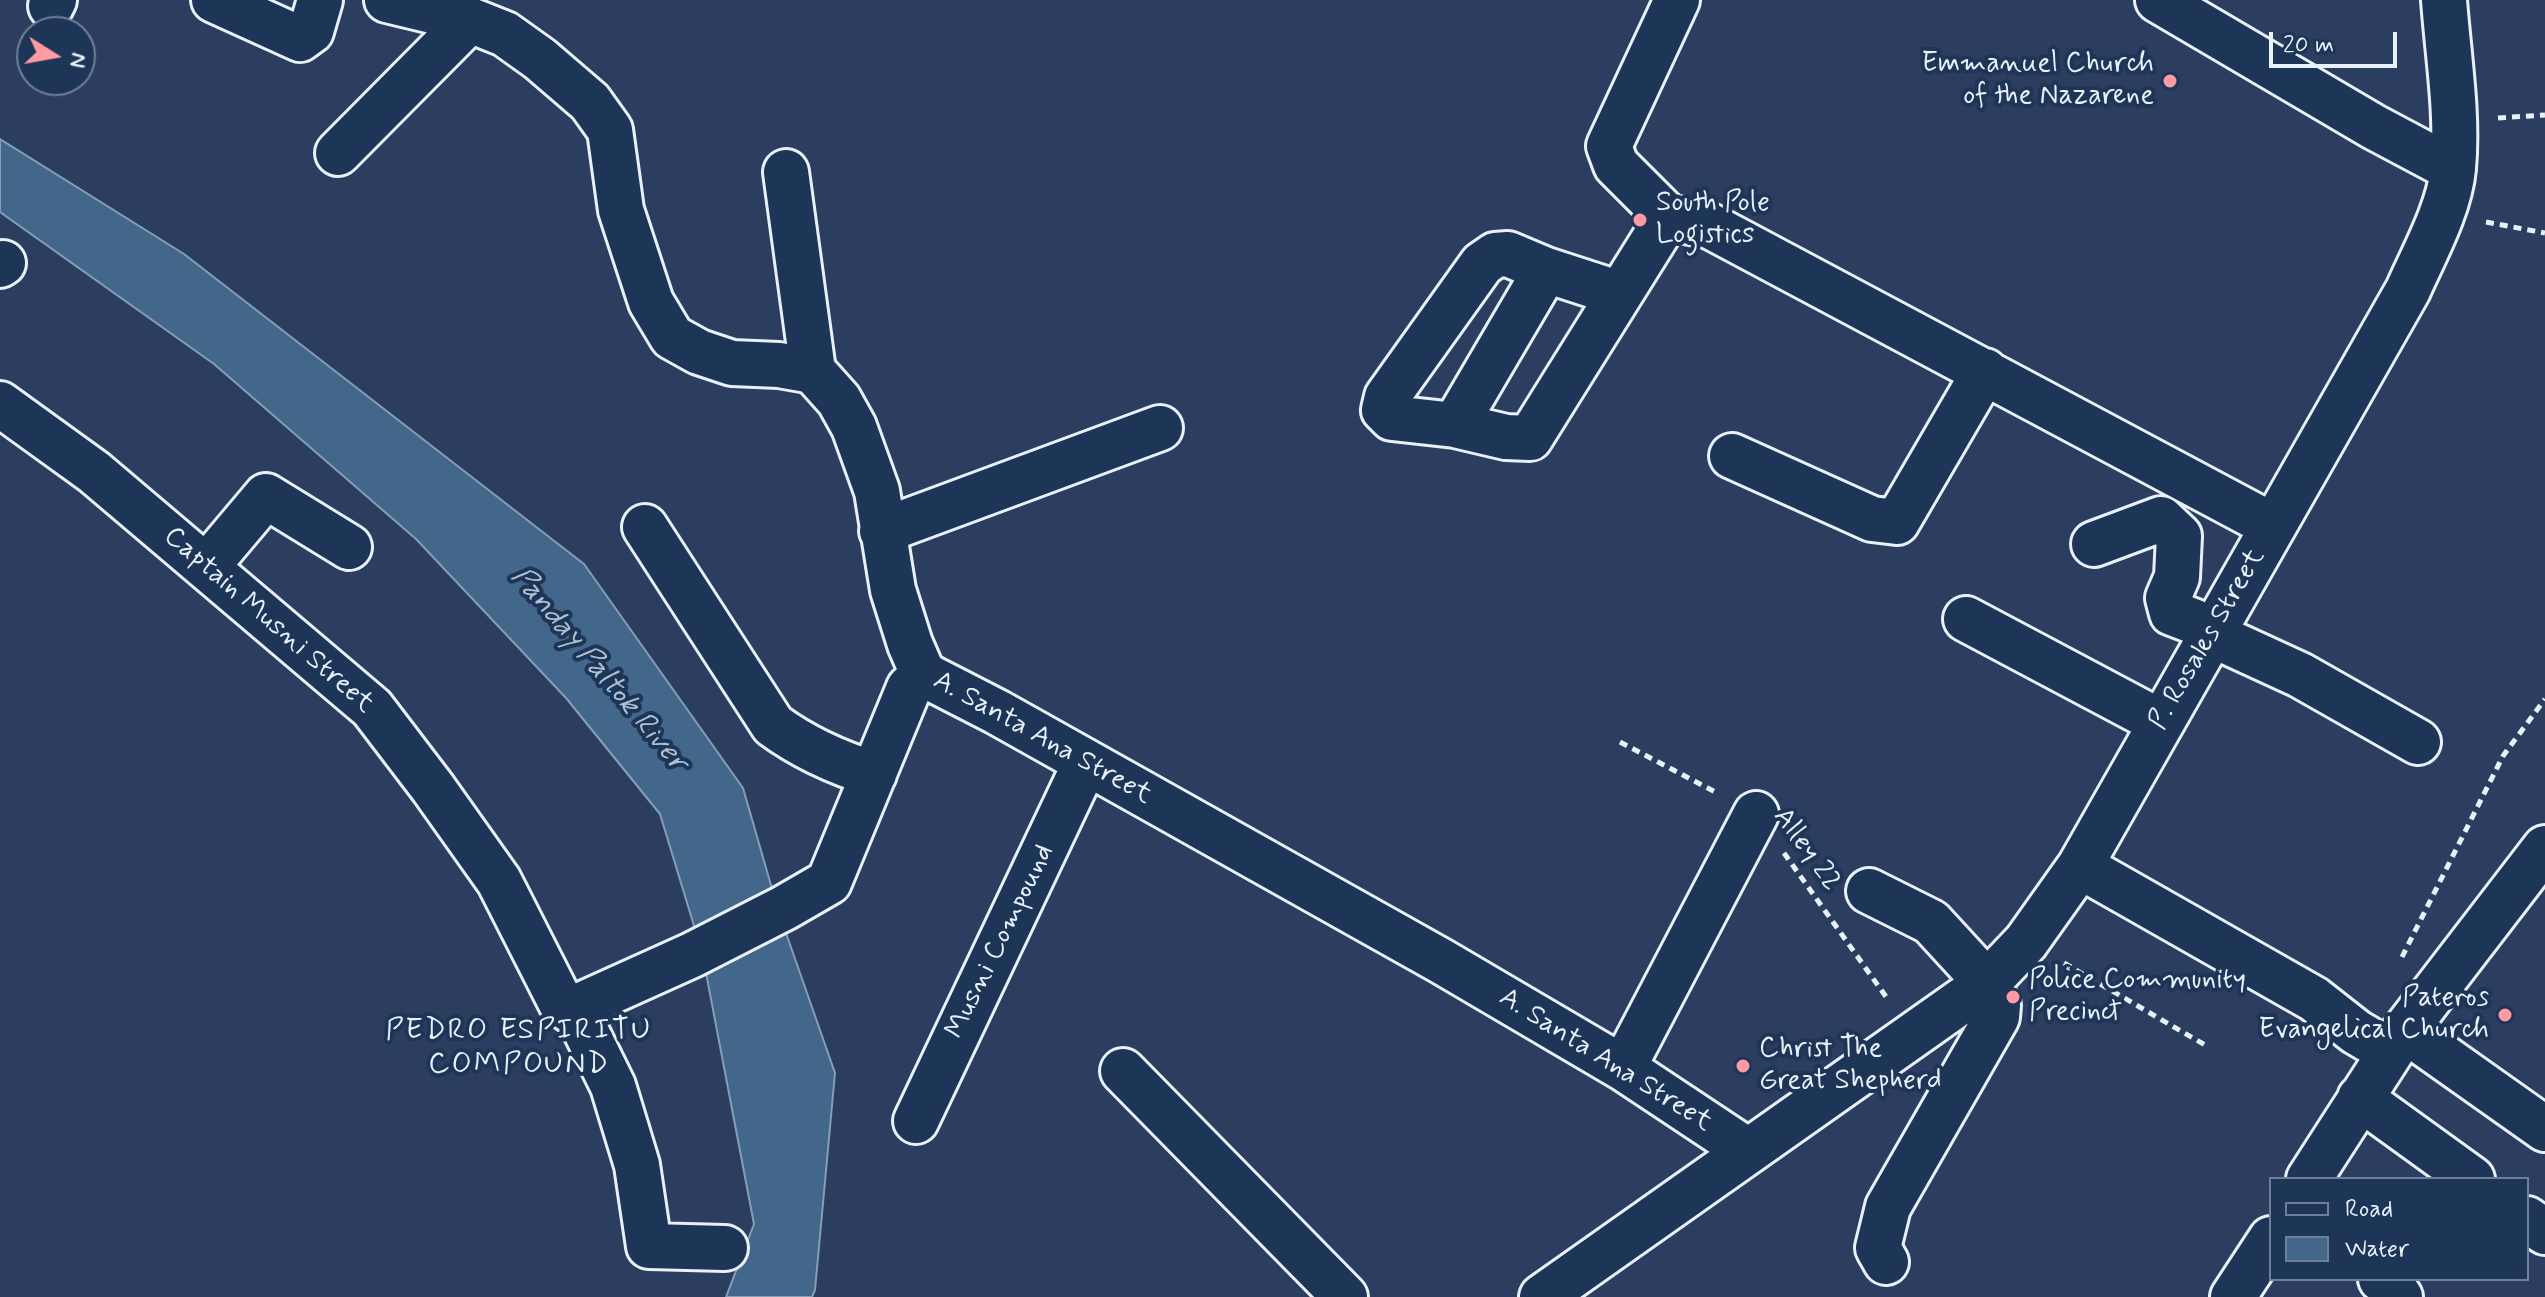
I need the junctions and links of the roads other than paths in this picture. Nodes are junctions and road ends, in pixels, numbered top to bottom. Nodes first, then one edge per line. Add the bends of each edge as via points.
1 (214, 0) edge
2 (320, 0) edge
3 (387, 0) edge
4 (1677, 0) edge
5 (2158, 0) edge
6 (2444, 0) edge
7 (470, 20) junction
8 (338, 153) dead end
9 (2453, 169) junction
10 (786, 172) dead end
11 (1668, 217) junction
12 (1546, 270) junction
13 (1620, 294) junction
14 (813, 371) junction
15 (1985, 371) junction
16 (0, 404) edge
17 (1455, 425) junction
18 (1160, 428) dead end
19 (1732, 456) dead end
20 (2273, 526) junction
21 (645, 527) dead end
22 (882, 531) junction
23 (2094, 544) dead end
24 (349, 547) dead end
25 (207, 566) junction
26 (1966, 619) dead end
27 (2213, 635) junction
28 (923, 674) junction
29 (2160, 722) junction
30 (2418, 742) dead end
31 (1086, 762) junction
32 (874, 774) junction
33 (1756, 814) road end
34 (2545, 848) edge
35 (2080, 866) junction
36 (1869, 891) dead end
37 (1987, 983) junction
38 (575, 1009) junction
39 (2384, 1038) junction
40 (1623, 1068) junction
41 (1123, 1071) dead end
42 (2360, 1098) junction
43 (916, 1121) dead end
44 (2545, 1129) edge
45 (1748, 1151) junction
46 (2310, 1177) edge
47 (2469, 1177) edge
48 (2269, 1242) edge
49 (725, 1248) dead end
50 (1886, 1262) dead end
51 (2384, 1281) edge
52 (2238, 1296) edge
53 (1345, 1297) edge
54 (1542, 1297) edge
55 (2400, 1297) edge

1 - 2 street via 300,39 311,31
3 - 7 street
4 - 11 street via 1609,146 1616,165
5 - 9 street
6 - 9 street, P. Rosales Street
7 - 8 street
7 - 14 street via 505,34 540,59 590,102 610,130 621,210 651,302 672,337 732,363
9 - 20 street, P. Rosales Street via 2441,213 2408,290
10 - 14 street
11 - 13 street
11 - 15 street via 1710,226
12 - 13 street
12 - 17 street
12 - 17 street via 1508,254 1482,264 1387,397 1384,410 1392,418
13 - 17 street via 1530,438
14 - 22 street, A. Santa Ana Street via 854,427 877,491
15 - 19 street via 1897,522 1872,519
15 - 20 street
16 - 25 street, Captain Musni Street via 94,472
18 - 22 street
20 - 27 street, P. Rosales Street
21 - 32 street via 773,725 790,738
22 - 28 street, A. Santa Ana Street via 893,590
23 - 27 street via 2161,519 2179,536 2177,577 2168,598 2172,613
24 - 25 street via 266,496
25 - 38 street, Captain Musni Street via 372,708 499,881 561,1003
26 - 29 street
27 - 29 street, P. Rosales Street
27 - 30 street via 2300,675
28 - 31 street, A. Santa Ana Street
28 - 32 street via 909,688
29 - 35 street, P. Rosales Street
31 - 40 street, A. Santa Ana Street
31 - 43 street, Musni Compound
32 - 38 street via 825,886
33 - 40 street
34 - 39 street
35 - 37 street, P. Rosales Street via 2026,942
35 - 39 street
36 - 37 street via 1931,922
37 - 45 street, P. Rosales Street
37 - 50 street via 1998,1005 1997,1017 1888,1207 1878,1248
38 - 49 street, Captain Musni Street via 613,1086 637,1165 649,1246
39 - 42 street
39 - 44 street
40 - 45 street, A. Santa Ana Street
41 - 53 street
42 - 46 street
42 - 47 street
45 - 54 street
48 - 52 street
51 - 55 street

